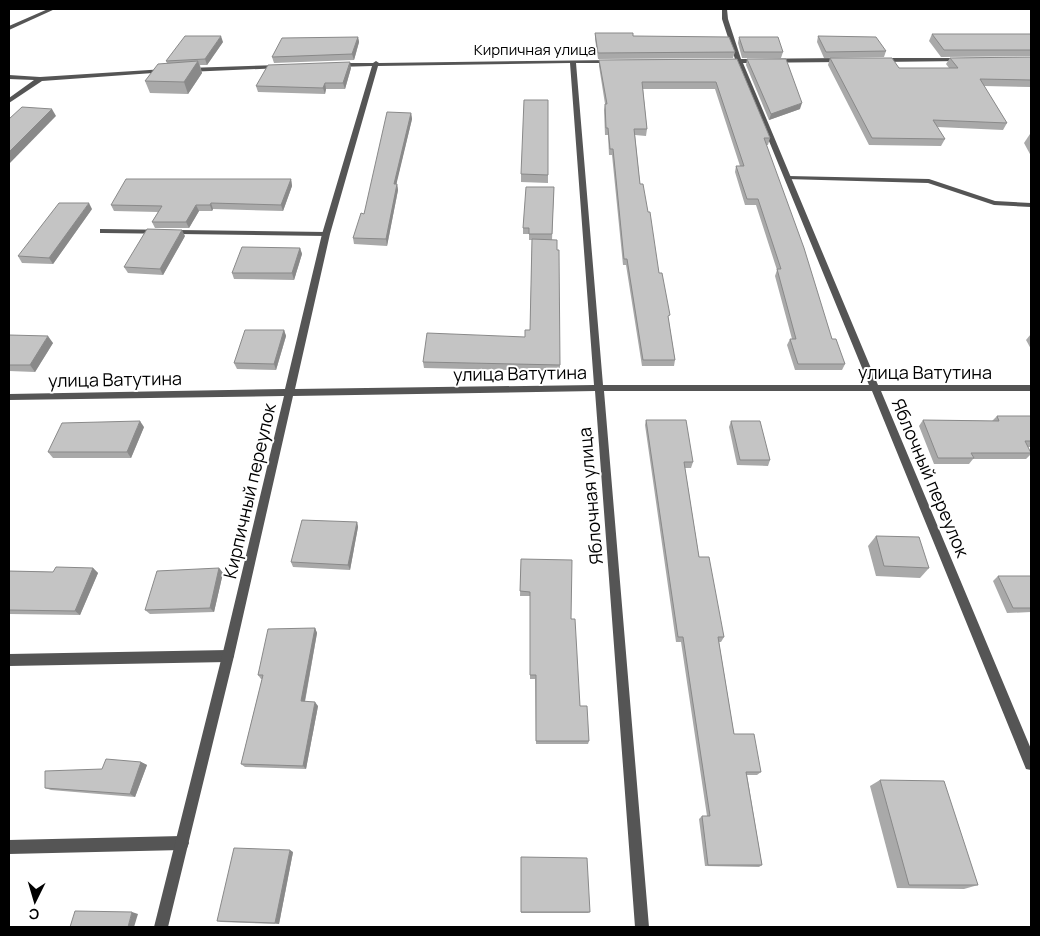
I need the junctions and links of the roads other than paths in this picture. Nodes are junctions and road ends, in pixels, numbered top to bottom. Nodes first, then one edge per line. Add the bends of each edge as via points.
1 (52, 9) edge
2 (724, 9) edge
3 (9, 28) edge
4 (739, 60) junction
5 (846, 60) edge
6 (876, 60) edge
7 (963, 60) edge
8 (622, 61) edge
9 (720, 61) edge
10 (573, 62) junction
11 (376, 63) junction
12 (327, 65) edge
13 (288, 66) edge
14 (169, 71) edge
15 (179, 71) edge
16 (9, 78) edge
17 (40, 79) junction
18 (9, 101) edge
19 (788, 178) junction
20 (1031, 205) edge
21 (103, 231) dead end
22 (326, 234) junction
23 (599, 388) junction
24 (1031, 388) edge
25 (876, 390) junction
26 (290, 394) junction
27 (9, 397) edge
28 (228, 656) junction
29 (9, 660) edge
30 (1031, 764) edge
31 (182, 843) junction
32 (9, 847) edge
33 (160, 927) edge
34 (642, 927) edge

1 - 3 street
2 - 4 street, Яблочный переулок
4 - 5 street
4 - 9 street
4 - 19 street, Яблочный переулок
6 - 7 street
8 - 10 street, Кирпичная улица
10 - 11 street, Кирпичная улица
10 - 23 street, Яблочная улица
11 - 12 street, Кирпичная улица
11 - 22 street, Кирпичный переулок
13 - 15 street
14 - 17 street
16 - 17 street
17 - 18 street
19 - 20 street via 929,181 994,203
19 - 25 street, Яблочный переулок
21 - 22 street
22 - 26 street, Кирпичный переулок
23 - 25 street, улица Ватутина
23 - 26 street, улица Ватутина
23 - 34 street, Яблочная улица
24 - 25 street, улица Ватутина
25 - 30 street, Яблочный переулок
26 - 27 street, улица Ватутина
26 - 28 street, Кирпичный переулок
28 - 29 street
28 - 31 street, Кирпичный переулок
31 - 32 street
31 - 33 street, Кирпичный переулок

